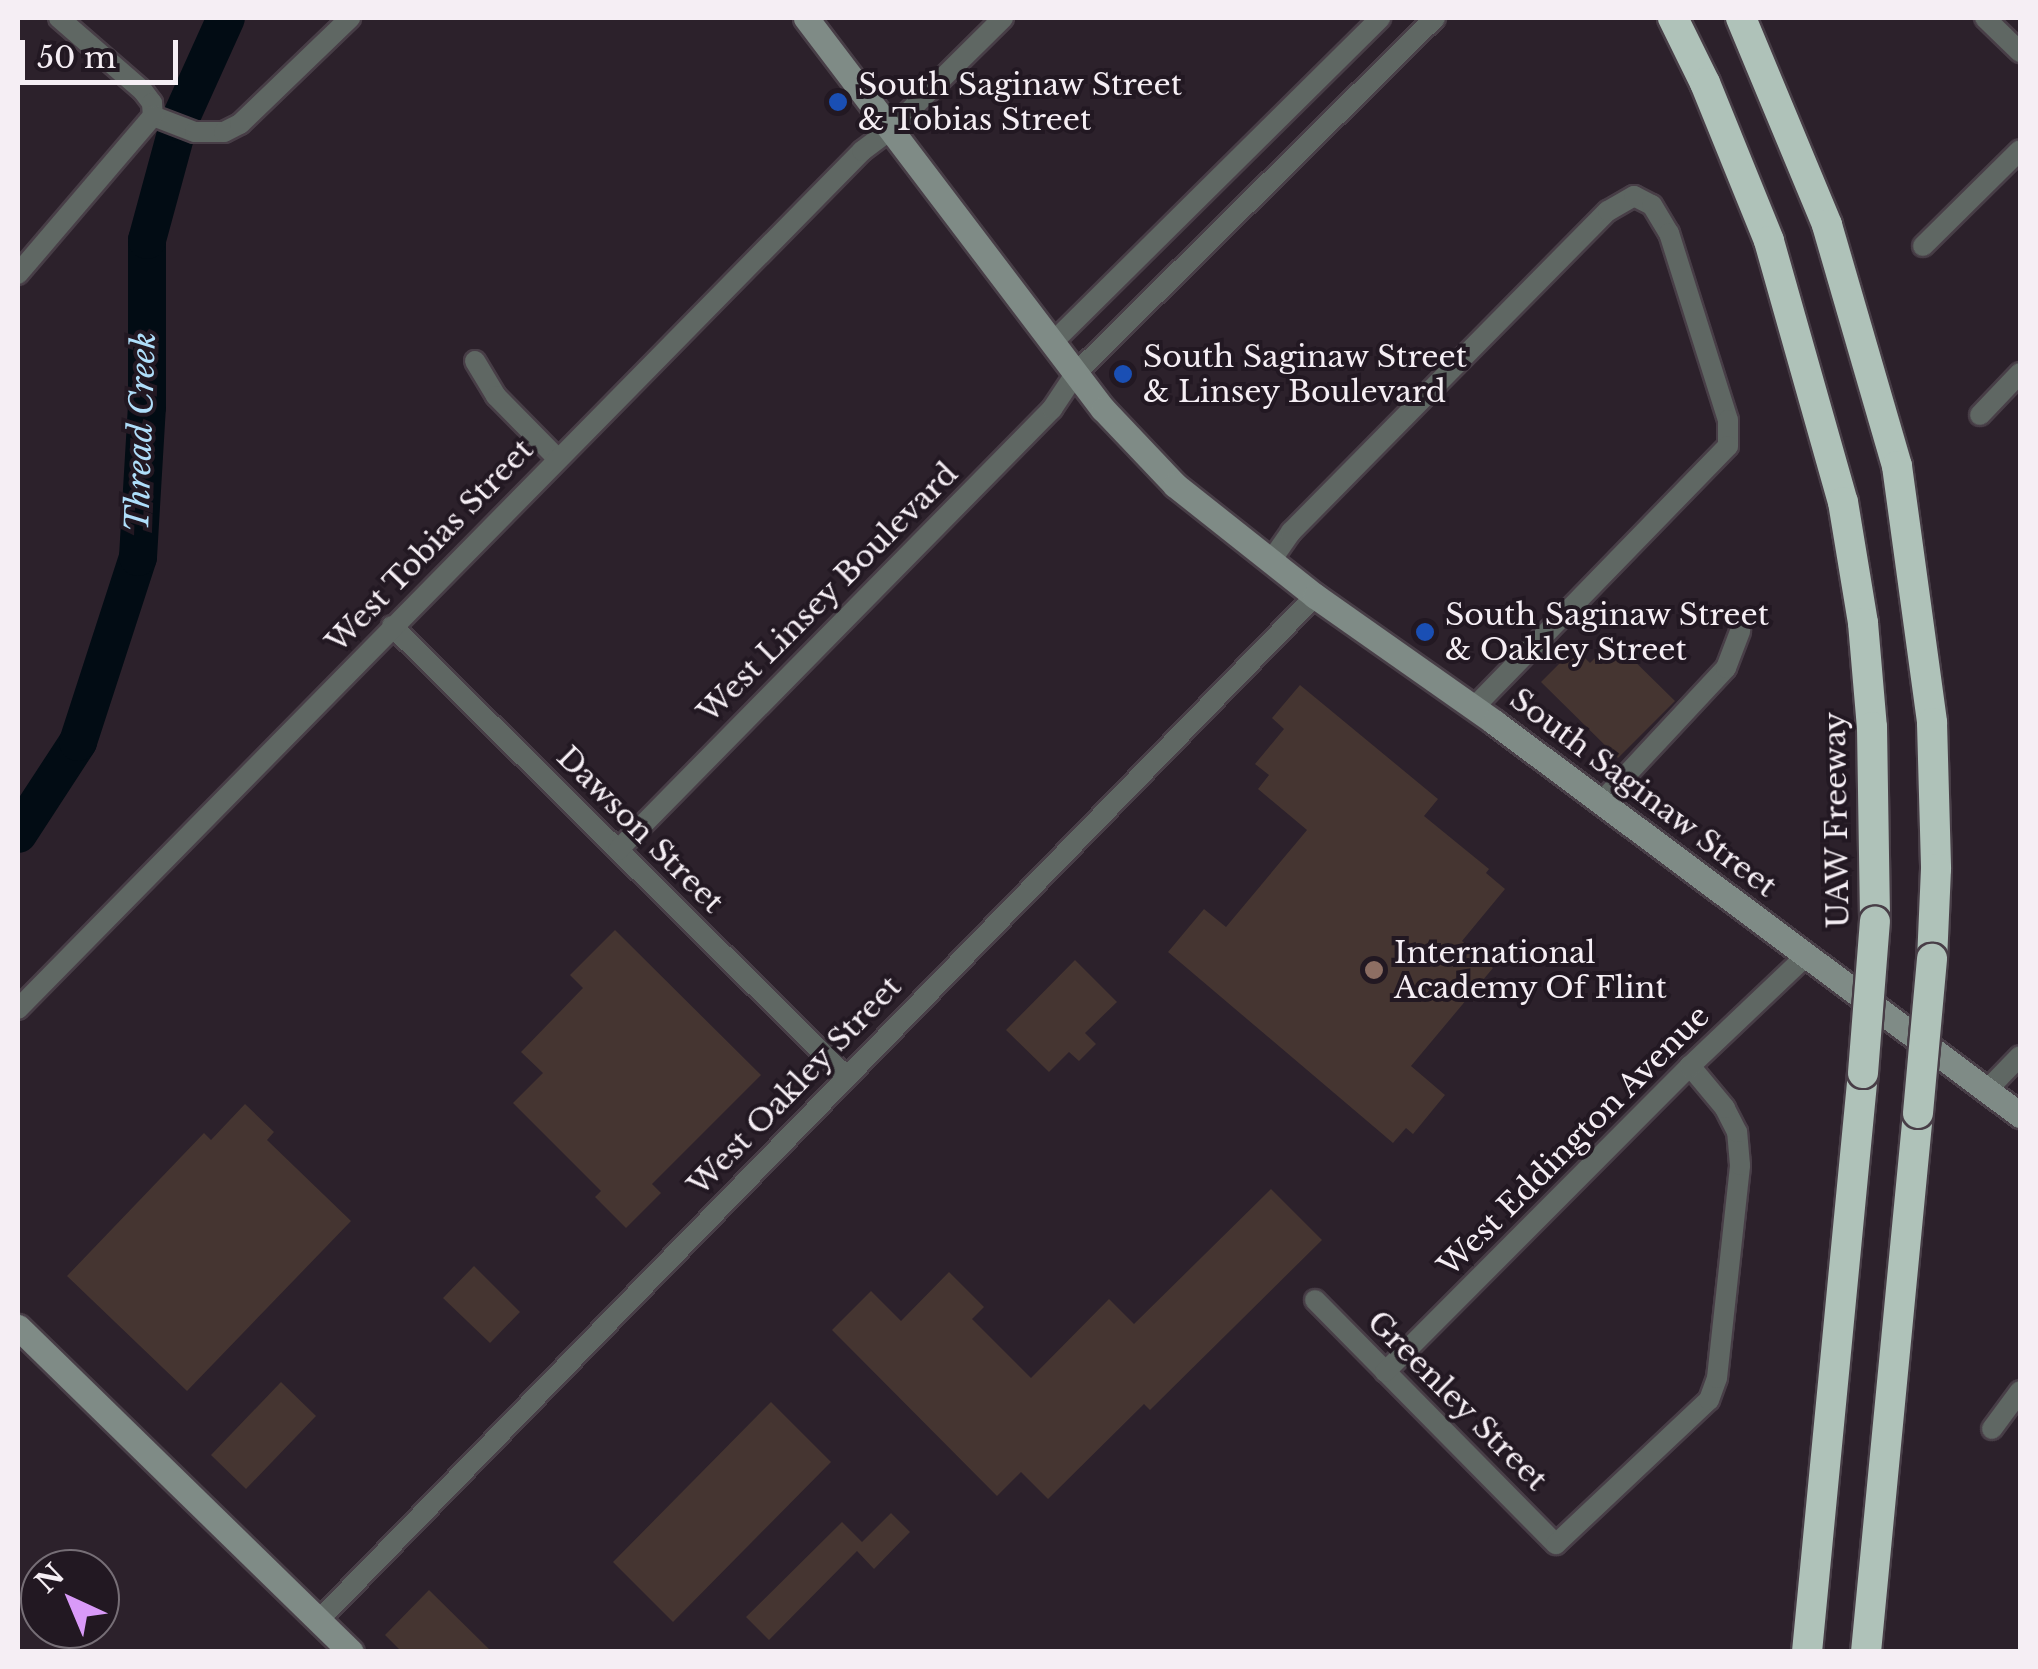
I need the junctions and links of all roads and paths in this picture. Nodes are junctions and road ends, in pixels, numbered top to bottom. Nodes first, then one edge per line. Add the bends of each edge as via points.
1 (60, 18) edge
2 (350, 18) edge
3 (806, 18) edge
4 (1003, 18) edge
5 (1380, 18) edge
6 (1435, 18) edge
7 (1673, 18) edge
8 (1741, 18) edge
9 (1985, 18) edge
10 (2020, 52) edge
11 (1291, 108) junction
12 (154, 116) junction
13 (890, 130) junction
14 (1318, 135) junction
15 (2020, 150) edge
16 (1923, 246) dead end
17 (18, 274) edge
18 (1052, 343) junction
19 (475, 361) dead end
20 (1076, 373) junction
21 (2020, 373) edge
22 (1980, 415) dead end
23 (557, 458) junction
24 (1270, 562) junction
25 (1315, 596) junction
26 (392, 626) junction
27 (1740, 631) dead end
28 (1474, 707) junction
29 (1602, 801) junction
30 (618, 850) junction
31 (1807, 955) junction
32 (18, 1009) edge
33 (2020, 1056) edge
34 (1690, 1066) junction
35 (846, 1076) junction
36 (1987, 1090) junction
37 (2020, 1114) edge
38 (1315, 1300) dead end
39 (18, 1327) edge
40 (1385, 1372) junction
41 (2020, 1391) edge
42 (1992, 1428) dead end
43 (319, 1620) junction
44 (351, 1652) edge
45 (1807, 1652) edge
46 (1866, 1652) edge

1 - 12 street via 143,91
2 - 12 street via 240,124 224,132 195,132
3 - 13 main road, South Saginaw Street
4 - 13 street, West Tobias Street
5 - 11 street
6 - 14 street, West Linsey Boulevard
7 - 45 highway, UAW Freeway, bridge via 1769,241 1844,502 1871,709 1875,921
8 - 46 highway, bridge via 1827,225 1897,466 1932,723 1932,959
9 - 10 street
11 - 14 street
11 - 18 street
12 - 17 street
13 - 18 main road, South Saginaw Street
13 - 23 street, West Tobias Street
14 - 20 street, West Linsey Boulevard
15 - 16 street
18 - 20 main road, South Saginaw Street
19 - 23 street via 496,396
20 - 24 main road, South Saginaw Street via 1175,485
20 - 30 street, West Linsey Boulevard via 1052,408
21 - 22 street
23 - 26 street, West Tobias Street
24 - 25 main road, South Saginaw Street
24 - 28 street via 1292,532 1608,212 1634,196 1656,209 1669,232 1730,440
25 - 28 main road, South Saginaw Street
25 - 35 street, West Oakley Street
26 - 30 street, Dawson Street
26 - 32 street, West Tobias Street
27 - 29 street via 1726,668
28 - 29 main road, South Saginaw Street
29 - 31 main road, South Saginaw Street
30 - 35 street, Dawson Street
31 - 34 street, West Eddington Avenue
31 - 36 main road, South Saginaw Street
33 - 36 street
34 - 40 street, West Eddington Avenue
34 - 40 street, Greenley Street via 1725,1108 1740,1165 1717,1378 1708,1400 1556,1544
35 - 43 street, West Oakley Street
36 - 37 main road, South Saginaw Street
38 - 40 street, Greenley Street
39 - 43 main road
41 - 42 street
43 - 44 main road

